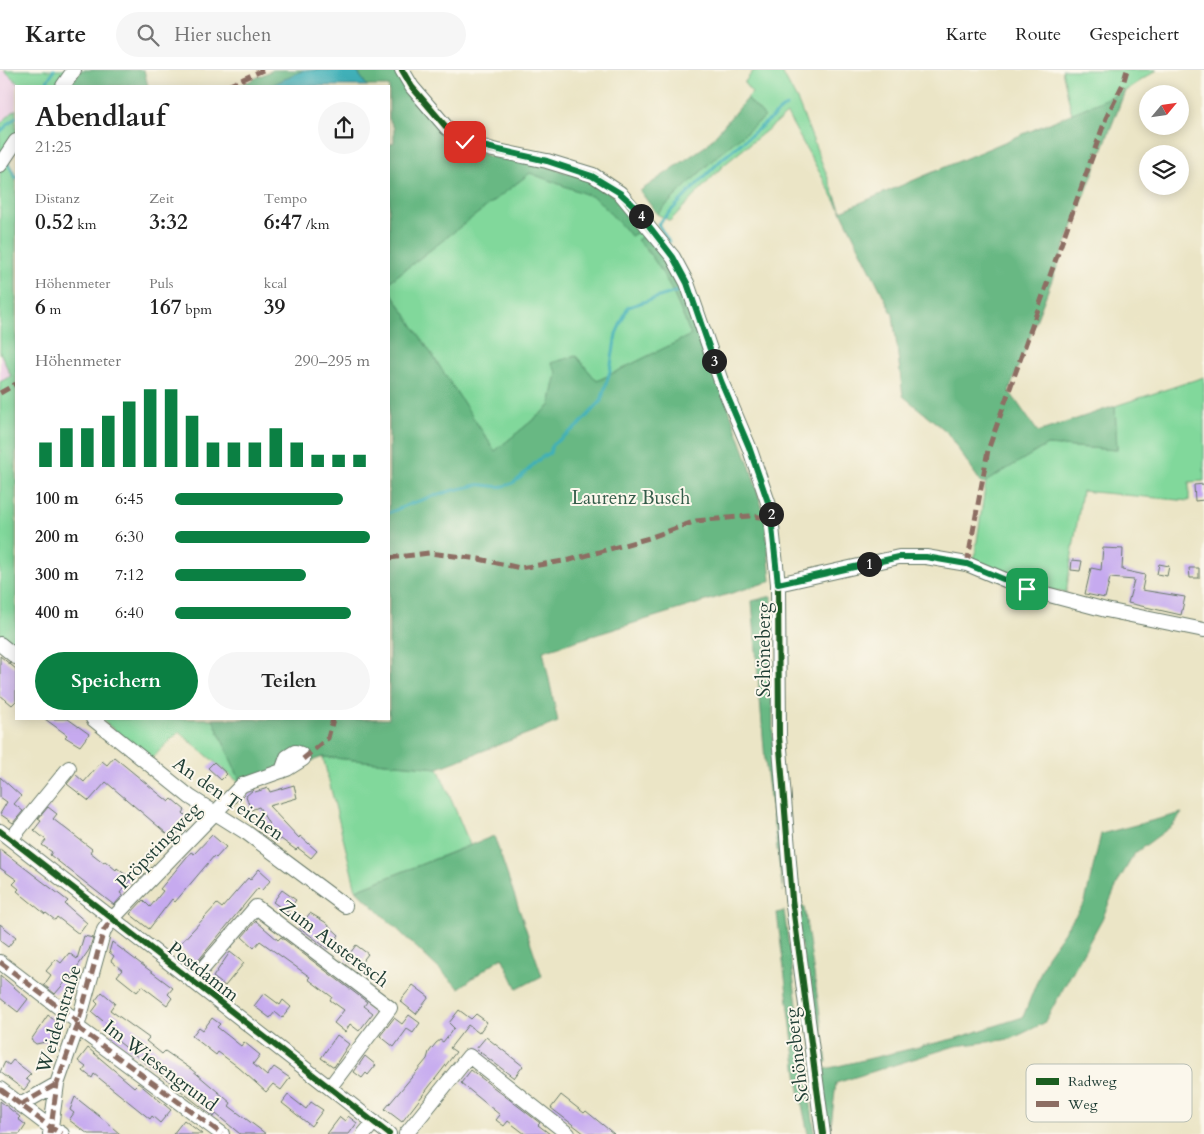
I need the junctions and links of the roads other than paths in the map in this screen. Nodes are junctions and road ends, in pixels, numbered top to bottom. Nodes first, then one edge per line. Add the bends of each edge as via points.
1 (74, 70) edge
2 (402, 70) edge
3 (64, 85) edge
4 (15, 142) edge
5 (0, 164) edge
6 (778, 584) junction
7 (1204, 630) edge
8 (0, 644) edge
9 (15, 656) edge
10 (94, 720) edge
11 (69, 768) dead end
12 (282, 771) dead end
13 (216, 813) junction
14 (6, 835) edge
15 (345, 906) dead end
16 (112, 918) junction
17 (0, 962) edge
18 (192, 981) junction
19 (78, 1025) junction
20 (57, 1084) junction
21 (330, 1087) junction
22 (0, 1089) edge
23 (20, 1105) junction
24 (374, 1122) junction
25 (50, 1131) edge
26 (62, 1134) edge
27 (222, 1134) edge
28 (364, 1134) edge
29 (389, 1134) edge
30 (406, 1134) edge
31 (568, 1134) edge
32 (823, 1134) edge

1 - 3 street
2 - 6 street, Schöneberg via 412,87 447,128 465,142 547,161 592,176 632,204 673,257 687,283 770,508
4 - 5 street
6 - 7 street, Schöneberg via 899,557 926,557 967,564 1027,589
6 - 32 street, Schöneberg via 780,745 792,899
8 - 9 street
10 - 13 street, An den Teichen via 190,797
11 - 14 street, Postdamm
12 - 13 street, Pröpstingweg via 242,785
13 - 15 street, An den Teichen
13 - 16 street, Pröpstingweg
14 - 16 street, Postdamm
16 - 18 street, Postdamm
16 - 19 street, Weidenstraße via 104,930
17 - 19 street, Im Wiesengrund
18 - 21 street, Postdamm
18 - 21 street, Zum Austeresch via 256,908 390,1008
19 - 20 street, Weidenstraße
19 - 27 street, Im Wiesengrund
20 - 23 street
20 - 25 street, Weidenstraße
21 - 24 street, Postdamm
22 - 23 street
23 - 25 street
24 - 28 street
24 - 29 street, Postdamm
25 - 26 street
30 - 31 street via 469,1056

